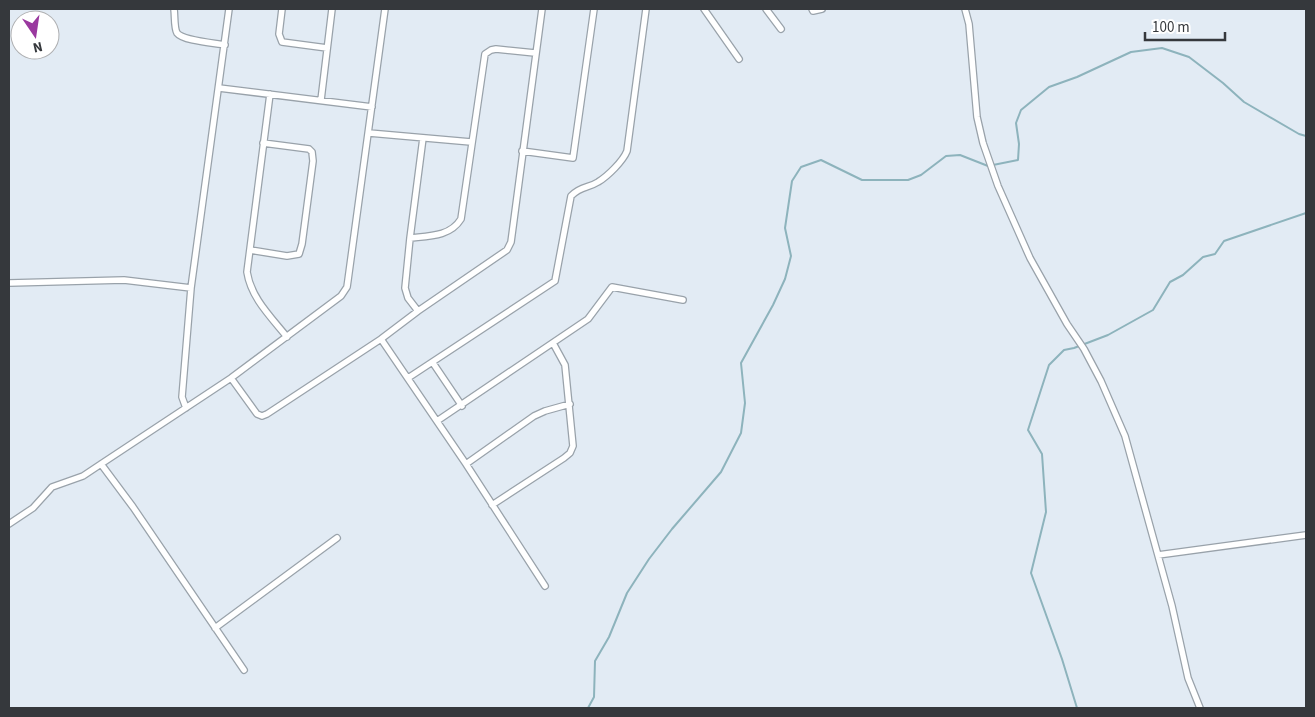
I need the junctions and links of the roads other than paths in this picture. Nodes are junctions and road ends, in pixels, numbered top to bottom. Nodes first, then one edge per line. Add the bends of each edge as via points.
1 (174, 9) edge
2 (229, 9) edge
3 (282, 9) edge
4 (332, 9) edge
5 (385, 9) edge
6 (542, 9) edge
7 (594, 9) edge
8 (645, 9) edge
9 (704, 9) edge
10 (766, 9) edge
11 (812, 9) edge
12 (822, 9) edge
13 (965, 9) edge
14 (781, 29) dead end
15 (225, 45) junction
16 (327, 48) junction
17 (535, 53) junction
18 (739, 59) dead end
19 (219, 88) junction
20 (270, 94) junction
21 (321, 100) junction
22 (372, 107) junction
23 (370, 133) junction
24 (423, 138) junction
25 (471, 142) junction
26 (263, 143) junction
27 (522, 150) junction
28 (410, 238) junction
29 (250, 250) junction
30 (9, 283) edge
31 (191, 288) junction
32 (683, 300) dead end
33 (418, 311) junction
34 (287, 338) junction
35 (381, 339) junction
36 (553, 343) junction
37 (432, 363) junction
38 (231, 378) junction
39 (408, 378) junction
40 (570, 404) junction
41 (462, 406) junction
42 (186, 408) junction
43 (437, 421) junction
44 (101, 464) junction
45 (466, 464) junction
46 (492, 505) junction
47 (9, 524) edge
48 (1306, 535) edge
49 (337, 538) dead end
50 (1158, 555) junction
51 (546, 586) dead end
52 (215, 628) junction
53 (244, 670) dead end
54 (1200, 708) edge

1 - 15 street via 179,35
2 - 15 street
3 - 16 street via 279,34 282,42
4 - 16 street
5 - 22 street
6 - 17 street
7 - 27 street via 573,158
8 - 37 street via 627,151 624,159 598,183 578,188 571,196 555,280
9 - 18 street
10 - 14 street
11 - 12 street
13 - 50 street via 977,117 998,186 1038,273 1084,349 1125,436
15 - 19 street
16 - 21 street
17 - 25 street via 491,50 485,54
17 - 27 street
19 - 20 street
19 - 31 street
20 - 21 street
20 - 26 street
21 - 22 street
22 - 23 street
23 - 24 street
23 - 34 street via 347,287 341,296
24 - 25 street
24 - 28 street
25 - 28 street via 462,213 457,225 440,235
26 - 29 street
26 - 29 street via 309,149 313,156 312,171 299,254 287,256
27 - 33 street via 511,242 507,250
28 - 33 street via 406,291
29 - 34 street via 247,272 251,287
30 - 31 street via 124,280
31 - 42 street via 182,397
32 - 36 street via 612,286 588,319
33 - 35 street
34 - 38 street
35 - 38 street via 265,415 257,414
35 - 39 street
36 - 40 street via 565,365
36 - 41 street
37 - 39 street
37 - 41 street
38 - 42 street
39 - 43 street
40 - 45 street via 534,416
40 - 46 street via 573,446 570,453
41 - 43 street
42 - 44 street
43 - 45 street
44 - 47 street via 83,476 52,487 33,508
44 - 52 street
45 - 46 street
46 - 51 street
48 - 50 street
49 - 52 street
50 - 54 street via 1188,678
52 - 53 street

